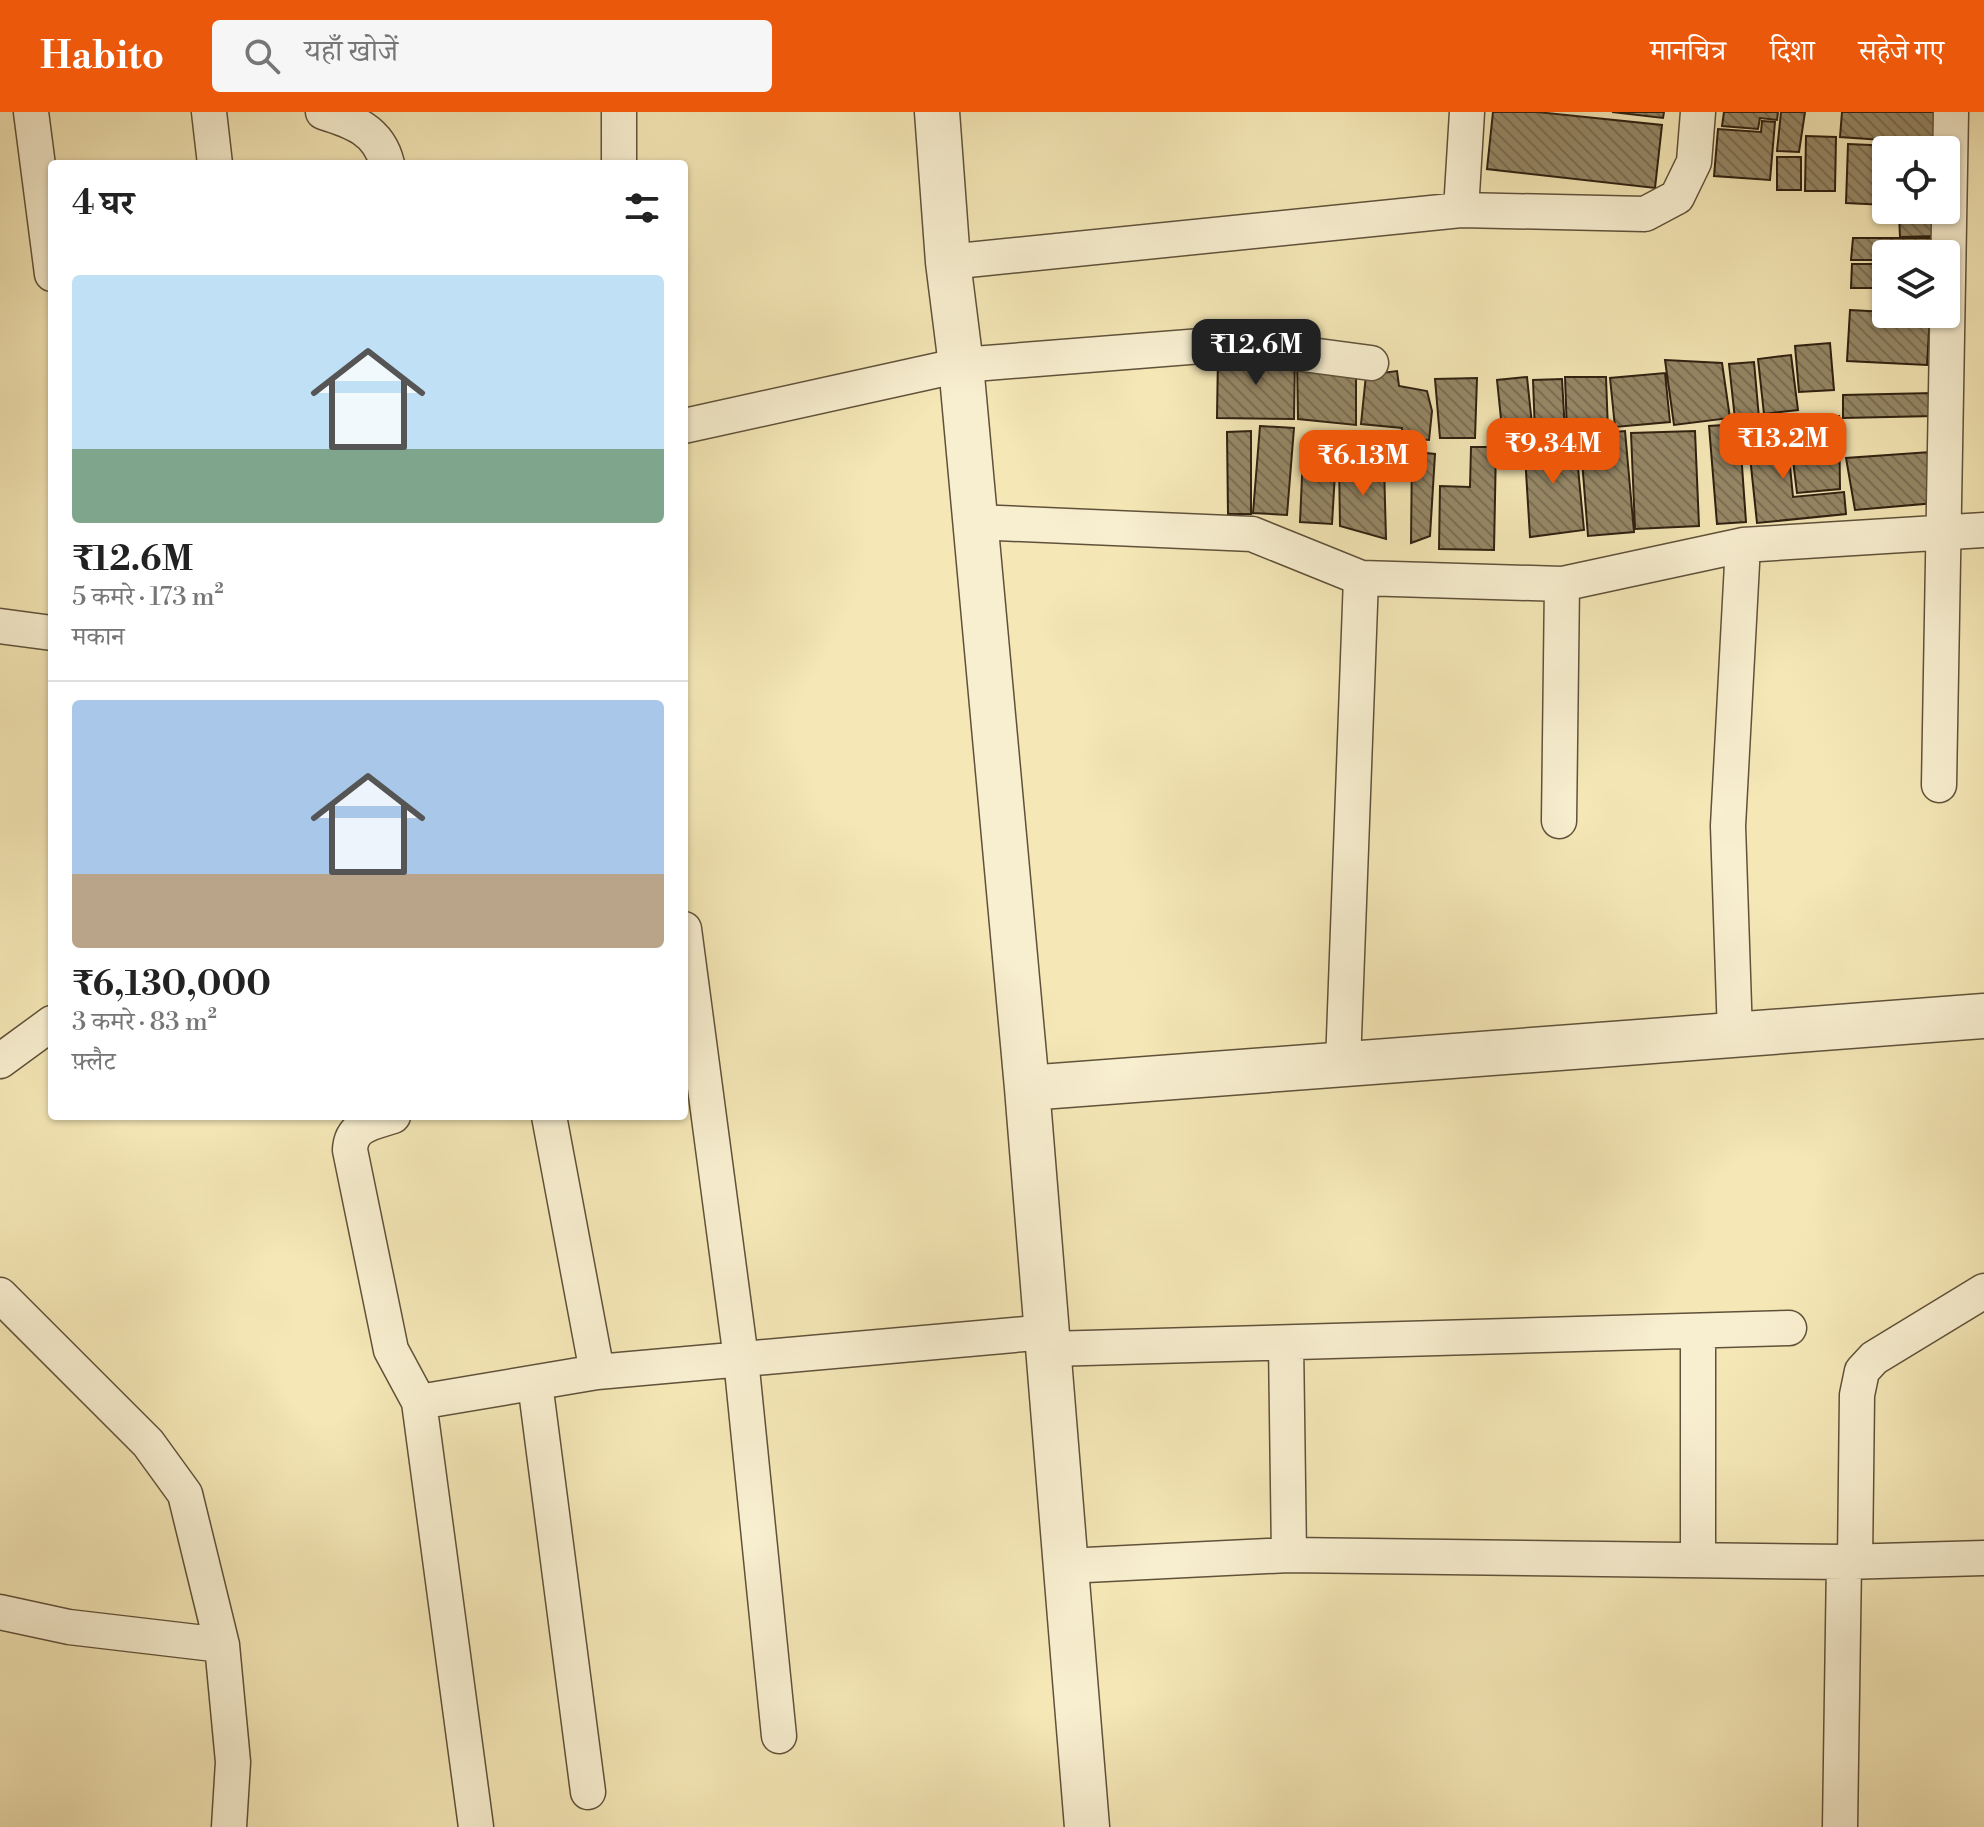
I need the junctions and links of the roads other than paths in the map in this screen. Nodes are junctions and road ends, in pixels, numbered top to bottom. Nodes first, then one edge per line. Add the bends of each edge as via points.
1 (31, 112) edge
2 (209, 112) edge
3 (323, 112) edge
4 (619, 112) edge
5 (937, 112) edge
6 (1467, 112) edge
7 (1698, 112) edge
8 (1951, 112) edge
9 (215, 160) edge
10 (385, 160) edge
11 (619, 160) edge
12 (1461, 210) junction
13 (48, 243) edge
14 (948, 262) junction
15 (1371, 363) dead end
16 (961, 365) junction
17 (688, 425) edge
18 (975, 522) junction
19 (1984, 530) edge
20 (1945, 533) junction
21 (1743, 545) junction
22 (1361, 578) junction
23 (1562, 584) junction
24 (0, 626) edge
25 (48, 632) edge
26 (1939, 785) dead end
27 (1559, 821) dead end
28 (688, 959) edge
29 (1984, 1016) edge
30 (48, 1026) edge
31 (1735, 1035) junction
32 (0, 1061) edge
33 (1343, 1064) junction
34 (1027, 1088) junction
35 (381, 1120) edge
36 (550, 1120) edge
37 (1984, 1291) edge
38 (0, 1295) edge
39 (1789, 1328) dead end
40 (1698, 1331) junction
41 (1048, 1341) junction
42 (1286, 1343) junction
43 (741, 1359) junction
44 (597, 1372) junction
45 (535, 1383) junction
46 (419, 1402) junction
47 (1289, 1555) junction
48 (1984, 1558) edge
49 (1698, 1560) junction
50 (1849, 1562) junction
51 (1066, 1566) junction
52 (0, 1612) edge
53 (222, 1645) junction
54 (779, 1736) dead end
55 (588, 1792) dead end
56 (229, 1827) edge
57 (476, 1827) edge
58 (1087, 1827) edge
59 (1840, 1827) edge

1 - 13 street
2 - 9 street
3 - 10 street via 357,123
4 - 11 street
5 - 14 street
6 - 12 street
7 - 12 street via 1694,162 1677,197 1645,214
8 - 20 street
12 - 14 street
14 - 16 street
15 - 16 street via 1227,344
16 - 17 street
16 - 18 street
18 - 22 street via 1252,534
18 - 34 street
19 - 20 street
20 - 21 street
20 - 26 street
21 - 23 street
21 - 31 street via 1728,826
22 - 23 street
22 - 33 street
23 - 27 street
24 - 25 street
28 - 43 street
29 - 31 street
30 - 32 street
31 - 33 street
33 - 34 street
34 - 41 street
35 - 46 street via 357,1128 350,1150 391,1350
36 - 44 street
37 - 50 street via 1874,1358 1862,1371
38 - 53 street via 148,1443 185,1494
39 - 40 street
40 - 42 street
40 - 49 street
41 - 42 street
41 - 43 street
41 - 51 street
42 - 47 street
43 - 44 street
43 - 54 street
44 - 45 street
45 - 46 street
45 - 55 street
46 - 57 street
47 - 49 street
47 - 51 street
48 - 50 street
49 - 50 street
50 - 59 street
51 - 58 street
52 - 53 street via 69,1627
53 - 56 street via 233,1762

